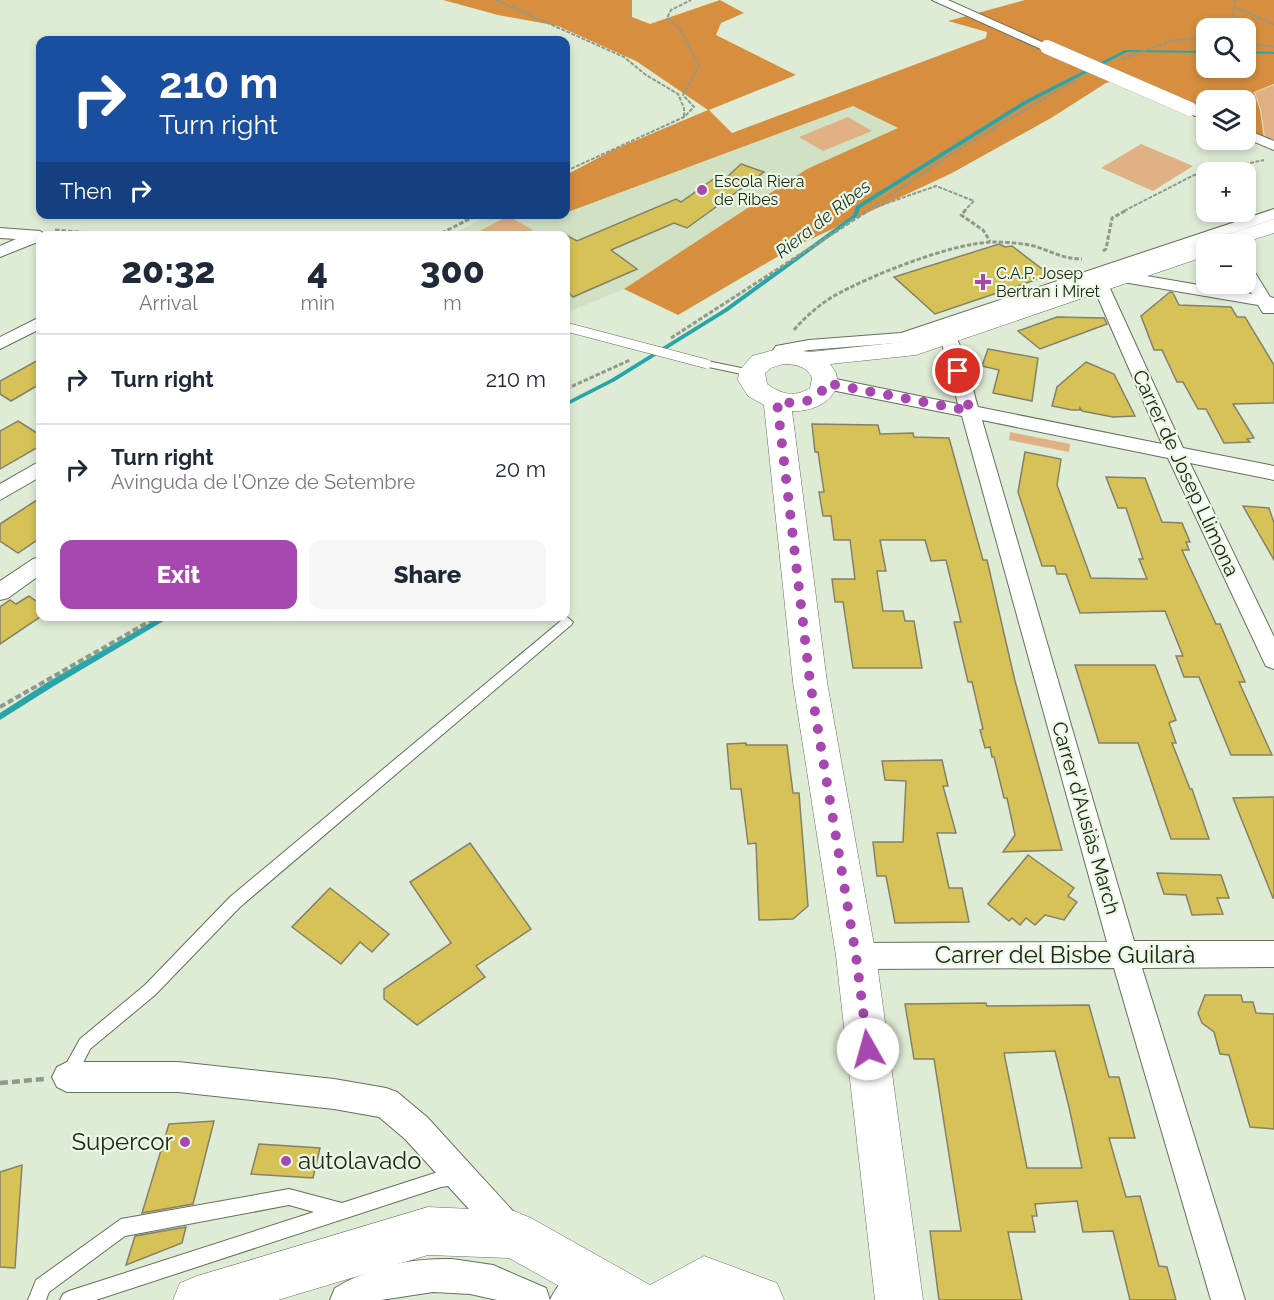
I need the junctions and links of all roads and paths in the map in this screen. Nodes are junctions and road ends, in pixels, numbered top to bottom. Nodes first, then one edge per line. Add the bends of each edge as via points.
1 (496, 0) edge
2 (691, 0) edge
3 (938, 0) edge
4 (1235, 0) edge
5 (1234, 7) junction
6 (1233, 18) edge
7 (1274, 24) edge
8 (1196, 38) edge
9 (1256, 45) edge
10 (1274, 47) edge
11 (1120, 60) dead end
12 (1079, 78) dead end
13 (1196, 112) edge
14 (684, 117) junction
15 (1256, 138) edge
16 (1274, 146) edge
17 (1274, 158) edge
18 (1256, 162) edge
19 (570, 169) edge
20 (1196, 175) edge
21 (869, 210) junction
22 (1274, 214) edge
23 (469, 219) edge
24 (1274, 226) edge
25 (446, 231) edge
26 (0, 233) edge
27 (36, 234) edge
28 (1250, 234) edge
29 (36, 237) edge
30 (990, 241) junction
31 (0, 252) edge
32 (1196, 252) edge
33 (1098, 254) dead end
34 (1090, 258) dead end
35 (1112, 281) junction
36 (1256, 284) edge
37 (1269, 302) edge
38 (1274, 316) edge
39 (36, 324) edge
40 (570, 328) edge
41 (945, 337) junction
42 (663, 342) dead end
43 (0, 344) edge
44 (782, 350) joint
45 (632, 359) dead end
46 (808, 360) junction
47 (751, 373) junction
48 (826, 383) junction
49 (570, 387) edge
50 (777, 402) junction
51 (970, 411) junction
52 (1175, 452) junction
53 (36, 470) edge
54 (1274, 473) edge
55 (0, 493) edge
56 (36, 568) edge
57 (0, 592) edge
58 (150, 621) edge
59 (567, 622) dead end
60 (1274, 660) edge
61 (0, 707) edge
62 (1274, 954) edge
63 (1124, 955) junction
64 (856, 956) junction
65 (67, 1077) junction
66 (0, 1083) edge
67 (460, 1177) junction
68 (343, 1211) junction
69 (514, 1235) junction
70 (294, 1285) edge
71 (579, 1288) edge
72 (37, 1300) edge
73 (69, 1300) edge
74 (197, 1300) edge
75 (347, 1300) edge
76 (534, 1300) edge
77 (632, 1300) edge
78 (668, 1300) edge
79 (760, 1300) edge
80 (899, 1300) edge
81 (1228, 1300) edge

1 - 14 path via 624,57 678,94
2 - 14 path via 671,10 667,18 679,28 699,64 683,94 694,107
3 - 13 street, bridge
4 - 5 path
5 - 6 path
5 - 7 path
8 - 11 path via 1161,42
9 - 10 path
12 - 21 path via 959,149
14 - 19 path
15 - 16 street
17 - 18 path
20 - 33 path via 1112,218 1106,249
21 - 30 path via 936,186 974,201 961,215 983,230
21 - 42 path
22 - 44 street via 903,338
23 - 25 path
24 - 28 street
26 - 27 street
29 - 31 street
30 - 34 path via 1038,247 1070,259
30 - 44 path via 935,255 835,296 807,314
32 - 35 street
35 - 37 street
35 - 41 street
35 - 52 street, Carrer de Josep Llimona
36 - 37 street
37 - 38 street
39 - 43 street
40 - 47 lane, bridge
41 - 46 street via 907,349 843,353
41 - 51 street, Carrer d'Ausiàs March via 950,342
45 - 49 path
46 - 47 street via 794,356 768,358
46 - 48 street via 821,369
47 - 50 street via 756,391
48 - 50 street via 824,390 805,402
48 - 51 street
50 - 64 street via 810,682
51 - 52 street
51 - 63 street, Carrer d'Ausiàs March
52 - 54 street
52 - 60 street, Carrer de Josep Llimona
53 - 55 street
56 - 57 street
58 - 61 path
59 - 65 lane via 235,902 150,990 86,1044
62 - 63 street, Carrer del Bisbe Guilarà
63 - 64 street, Carrer del Bisbe Guilarà
63 - 81 street, Carrer d'Ausiàs March
64 - 80 street
65 - 66 path
65 - 67 street via 178,1077 386,1103 416,1128
67 - 68 lane via 441,1179
67 - 69 street
68 - 72 lane via 289,1197 121,1228 42,1286
68 - 73 lane
69 - 70 street via 428,1231
69 - 71 street
70 - 74 street
71 - 77 street
75 - 76 street via 361,1289 413,1275 487,1280
78 - 79 street via 704,1280

